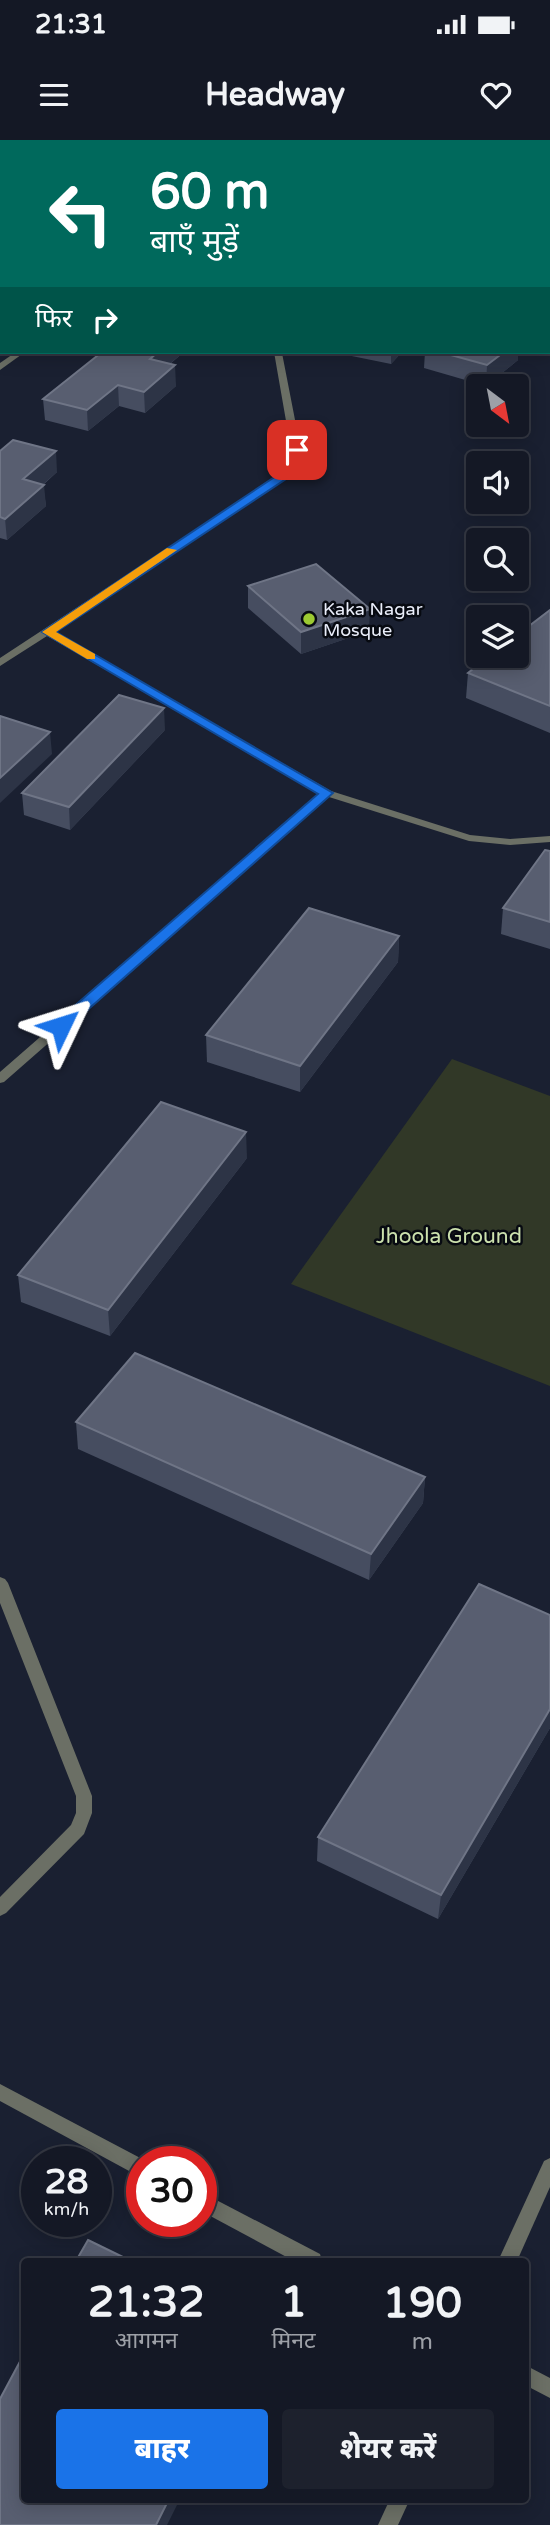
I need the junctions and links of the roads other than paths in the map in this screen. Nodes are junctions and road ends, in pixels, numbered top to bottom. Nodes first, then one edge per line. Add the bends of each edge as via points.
1 (18, 354) edge
2 (276, 354) edge
3 (0, 367) edge
4 (47, 632) junction
5 (0, 663) edge
6 (327, 793) junction
7 (550, 839) edge
8 (0, 1079) edge
9 (0, 1583) edge
10 (0, 1908) edge
11 (0, 2092) edge
12 (126, 2160) edge
13 (550, 2167) edge
14 (217, 2210) edge
15 (307, 2258) edge
16 (508, 2258) edge
17 (529, 2377) edge
18 (550, 2388) edge
19 (398, 2503) edge
20 (388, 2525) edge

1 - 3 street
2 - 4 street via 299,461 291,471
4 - 5 street
4 - 6 street
6 - 7 street via 469,838
6 - 8 street
9 - 10 street via 84,1796 78,1829
11 - 12 street
13 - 16 street
14 - 15 street
17 - 18 street
19 - 20 street

